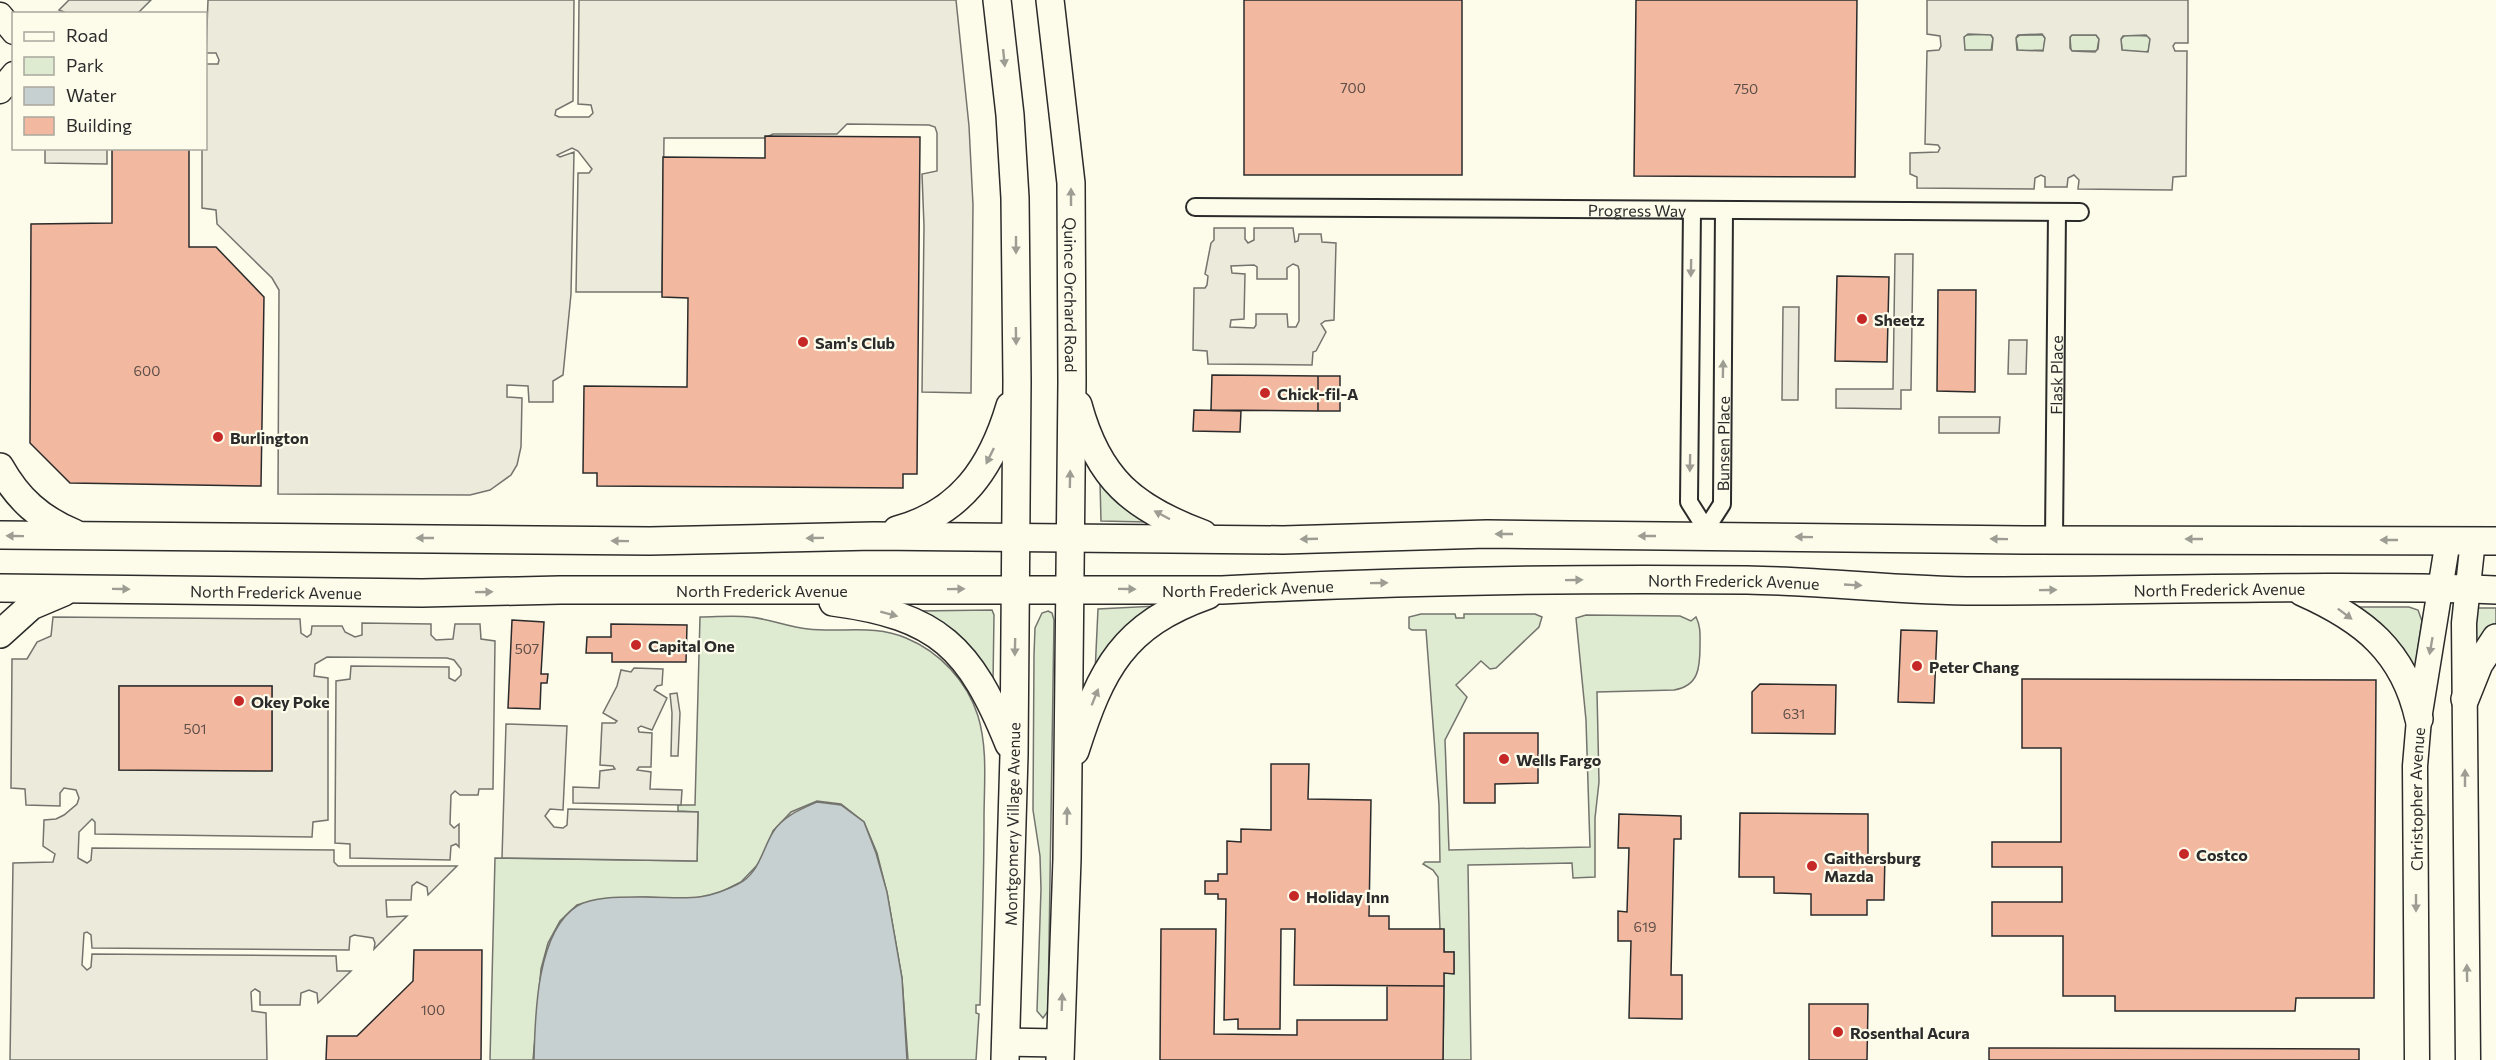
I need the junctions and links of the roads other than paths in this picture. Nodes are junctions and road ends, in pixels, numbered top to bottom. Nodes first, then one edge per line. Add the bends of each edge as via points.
1 (997, 0) edge
2 (1050, 0) edge
3 (1195, 207) dead end
4 (1692, 210) junction
5 (1724, 210) junction
6 (2057, 212) junction
7 (2080, 212) dead end
8 (1017, 381) junction
9 (1072, 382) junction
10 (0, 467) edge
11 (0, 535) edge
12 (80, 536) junction
13 (874, 536) junction
14 (1017, 537) junction
15 (1069, 537) junction
16 (1216, 538) junction
17 (2054, 539) junction
18 (2472, 540) edge
19 (0, 588) edge
20 (73, 588) junction
21 (1016, 588) junction
22 (2293, 588) junction
23 (1069, 589) junction
24 (2454, 589) junction
25 (1222, 590) junction
26 (2496, 590) edge
27 (727, 591) junction
28 (0, 634) edge
29 (2496, 638) edge
30 (2465, 699) junction
31 (2419, 719) junction
32 (1014, 755) junction
33 (1068, 772) junction
34 (1005, 1051) edge
35 (1060, 1051) edge
36 (2417, 1060) edge
37 (2468, 1060) edge

1 -> 8 main road via 1015,198
9 -> 2 main road, Quince Orchard Road via 1071,183
3 - 4 street, Progress Way
4 - 5 street, Progress Way
4 -> 5 street, Bunsen Place via 1689,502 1706,529 1722,504
5 - 6 street, Progress Way
6 - 7 street, Progress Way
6 - 17 street, Flask Place
8 -> 13 main road via 1003,431 971,485 932,517
8 - 14 main road
15 -> 9 main road, Quince Orchard Road
16 -> 9 main road via 1144,506 1117,483 1099,461 1087,435
10 - 12 main road via 33,511
12 -> 11 main road
13 -> 12 main road via 650,541
13 - 14 main road
14 - 15 main road
14 - 21 main road
15 - 16 main road
15 - 23 main road, Quince Orchard Road
17 -> 16 main road via 1498,534
18 -> 17 main road
18 - 24 street, Christopher Avenue
19 - 20 main road, North Frederick Avenue
20 -> 27 main road, North Frederick Avenue via 422,593
20 - 28 main road via 32,606
21 - 23 main road, North Frederick Avenue
27 -> 21 main road, North Frederick Avenue
21 -> 32 main road, Montgomery Village Avenue
22 - 24 main road, North Frederick Avenue
25 -> 22 main road, North Frederick Avenue via 1331,584 1652,579 1973,591
22 -> 31 main road via 2337,607 2389,651 2414,696
23 -> 25 main road, North Frederick Avenue
23 - 33 main road
24 - 26 main road, North Frederick Avenue
24 - 30 street, Christopher Avenue via 2464,623
24 -> 31 street, Christopher Avenue
33 -> 25 main road via 1100,685 1130,639 1179,605
27 -> 32 main road via 844,603 896,615 931,630 953,646 973,670
29 - 30 main road via 2479,664
37 -> 30 street, Christopher Avenue
31 -> 36 street, Christopher Avenue via 2415,766
32 - 34 main road, Montgomery Village Avenue
35 -> 33 main road
34 - 35 main road

